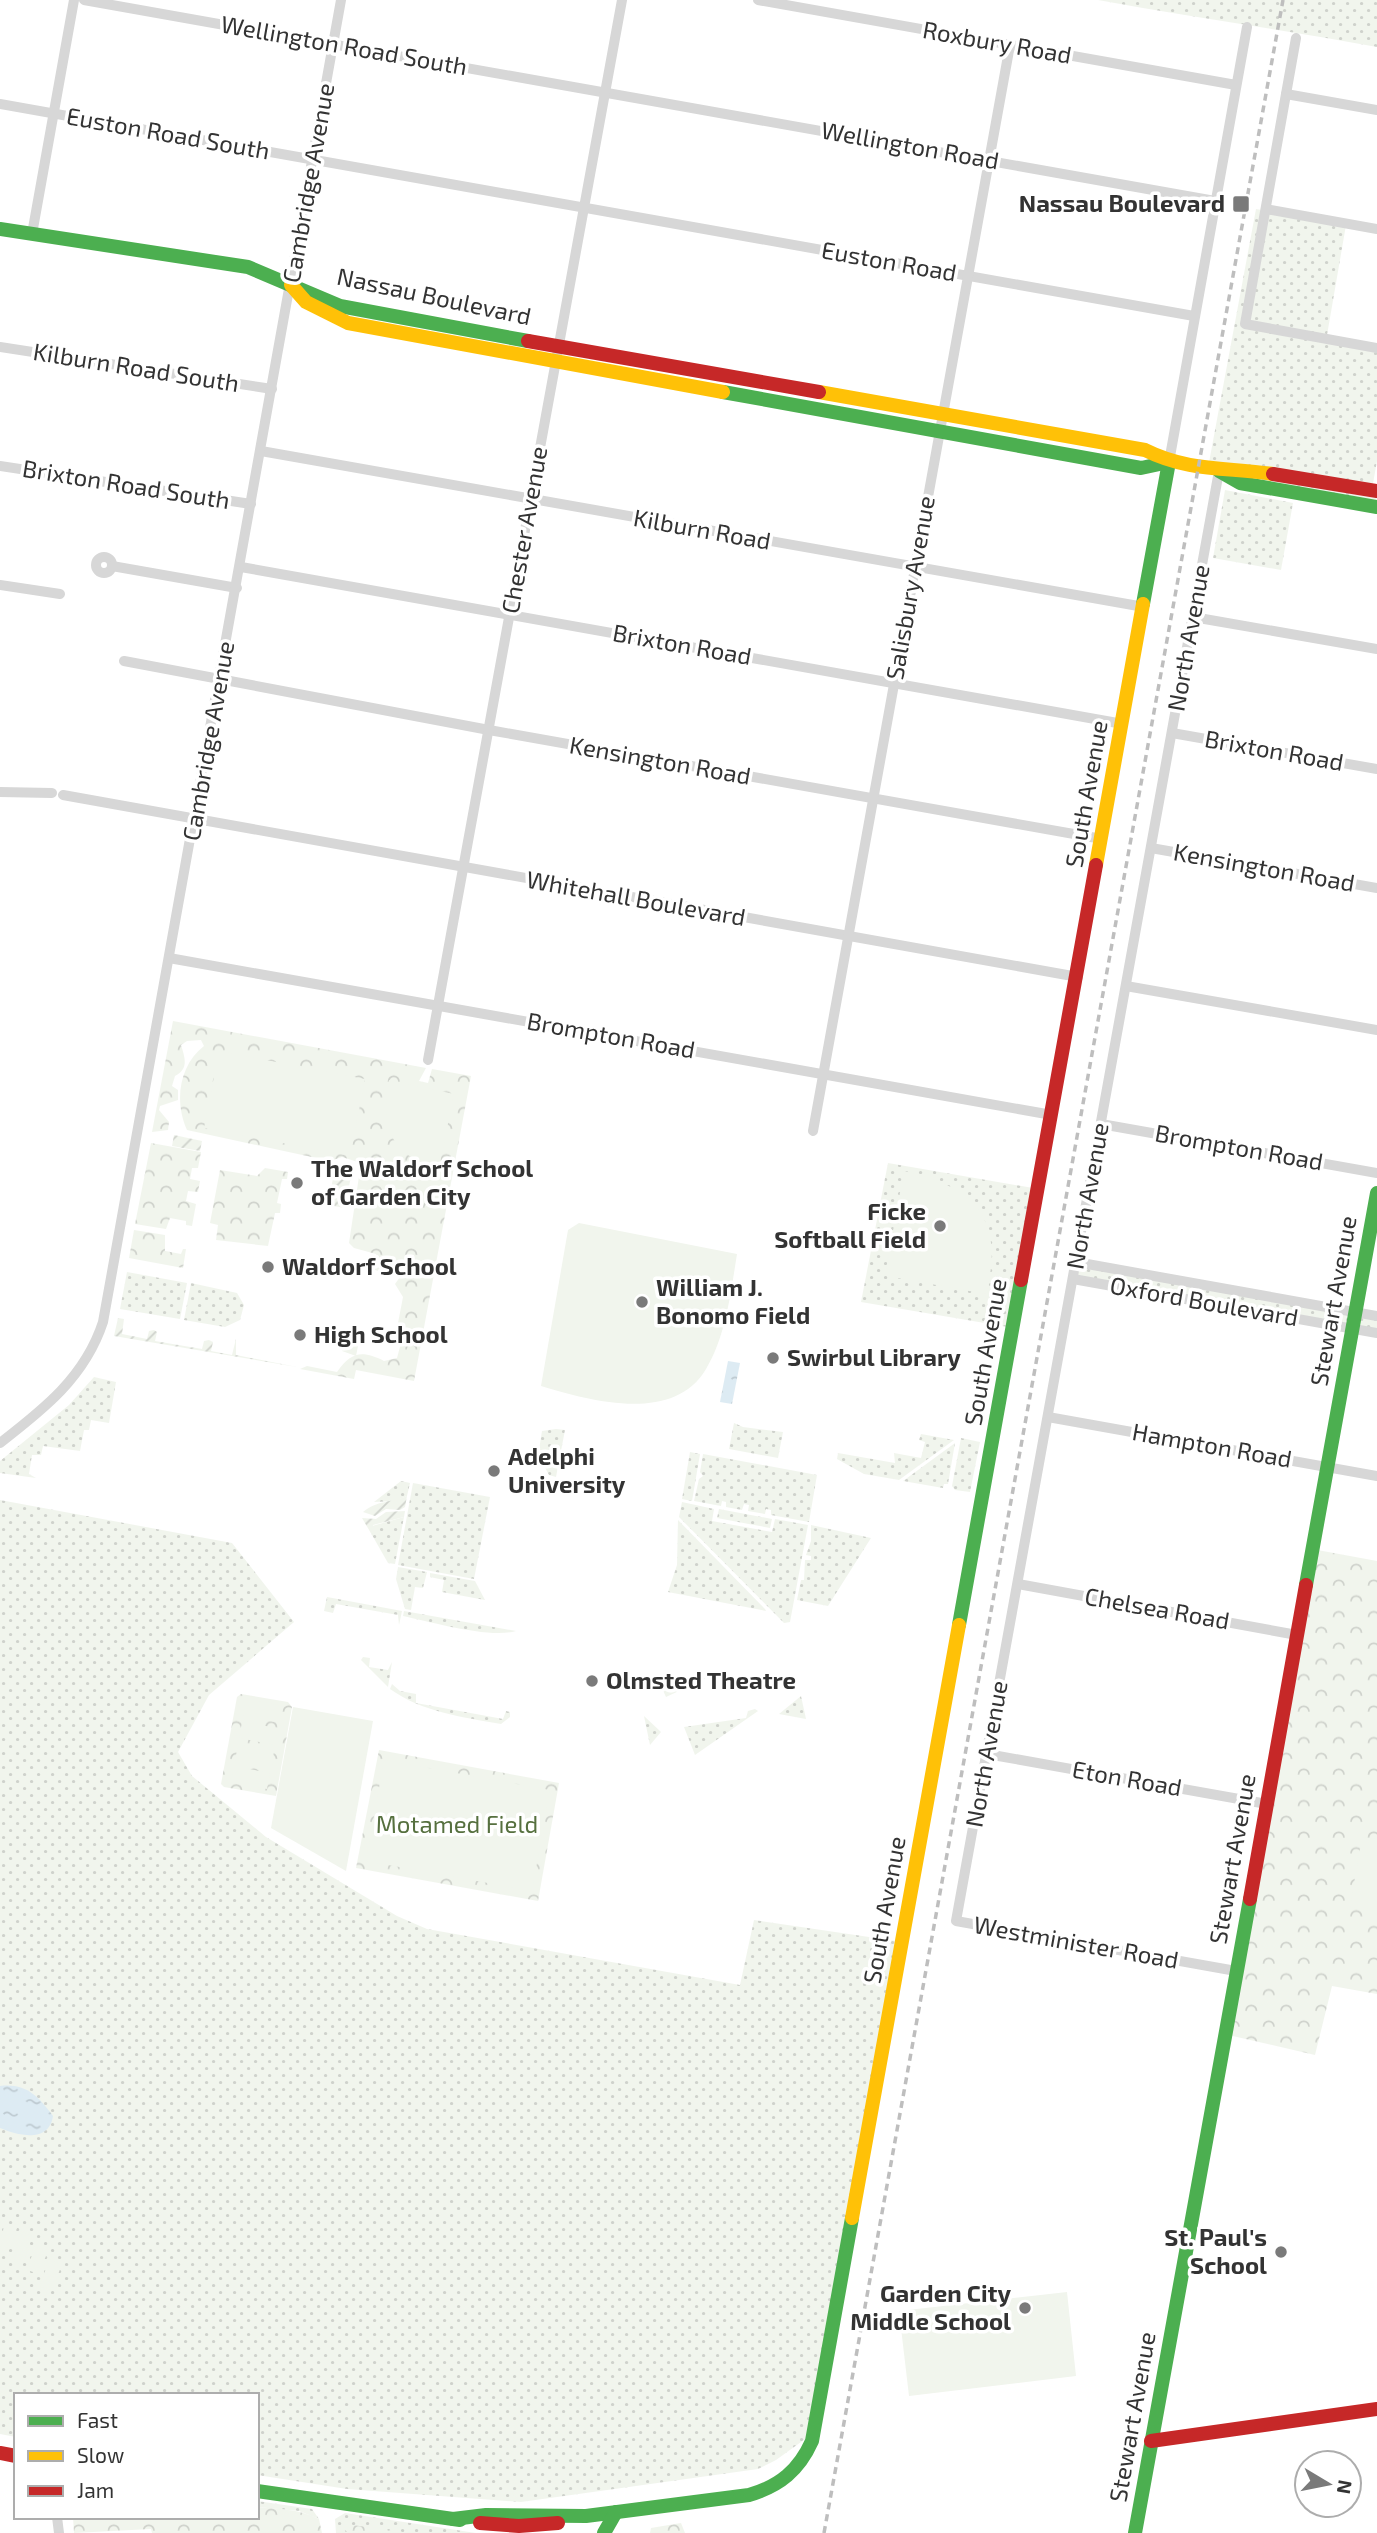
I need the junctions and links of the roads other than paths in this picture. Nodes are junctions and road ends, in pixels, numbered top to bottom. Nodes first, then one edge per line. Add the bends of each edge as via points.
1 (74, 0) edge
2 (84, 0) edge
3 (341, 0) edge
4 (622, 0) edge
5 (758, 0) edge
6 (1247, 27) dead end
7 (1296, 38) dead end
8 (333, 44) junction
9 (1010, 45) junction
10 (1236, 85) junction
11 (605, 92) junction
12 (1286, 94) junction
13 (0, 104) edge
14 (1377, 110) edge
15 (53, 113) junction
16 (312, 159) junction
17 (989, 160) junction
18 (1215, 201) junction
19 (584, 208) junction
20 (1266, 209) junction
21 (0, 229) edge
22 (1377, 229) edge
23 (32, 234) junction
24 (968, 276) junction
25 (291, 285) junction
26 (1194, 316) junction
27 (559, 345) junction
28 (0, 347) edge
29 (1377, 348) edge
30 (556, 361) junction
31 (272, 389) junction
32 (943, 413) junction
33 (940, 430) junction
34 (261, 452) junction
35 (1169, 462) junction
36 (0, 466) edge
37 (1219, 471) junction
38 (1377, 491) edge
39 (531, 499) junction
40 (251, 504) junction
41 (1377, 507) edge
42 (112, 566) dead end
43 (241, 567) junction
44 (915, 567) junction
45 (0, 585) edge
46 (237, 588) junction
47 (60, 594) dead end
48 (1144, 607) junction
49 (510, 615) junction
50 (1193, 617) junction
51 (1377, 649) edge
52 (124, 661) dead end
53 (219, 680) junction
54 (894, 683) junction
55 (1123, 724) junction
56 (489, 730) junction
57 (1172, 733) junction
58 (1377, 769) edge
59 (0, 792) edge
60 (52, 793) dead end
61 (63, 795) dead end
62 (873, 798) junction
63 (195, 820) junction
64 (1102, 839) junction
65 (1151, 848) junction
66 (463, 868) junction
67 (1377, 888) edge
68 (848, 936) junction
69 (169, 958) junction
70 (1077, 977) junction
71 (1126, 986) junction
72 (438, 1005) junction
73 (1377, 1030) edge
74 (428, 1060) dead end
75 (824, 1074) junction
76 (1052, 1115) junction
77 (1101, 1124) junction
78 (813, 1130) dead end
79 (1377, 1172) edge
80 (1377, 1193) edge
81 (1076, 1262) junction
82 (1073, 1279) junction
83 (1211, 1286) junction
84 (1208, 1303) junction
85 (1356, 1312) junction
86 (1377, 1316) edge
87 (1353, 1328) junction
88 (1377, 1333) edge
89 (1048, 1417) junction
90 (0, 1443) edge
91 (1328, 1467) junction
92 (1377, 1476) edge
93 (1018, 1584) junction
94 (1297, 1635) junction
95 (987, 1754) junction
96 (1266, 1804) junction
97 (956, 1921) joint
98 (1236, 1971) junction
99 (1377, 2409) edge
100 (1151, 2441) junction
101 (259, 2491) edge
102 (616, 2512) junction
103 (586, 2516) junction
104 (453, 2519) junction
105 (497, 2525) junction
106 (532, 2533) edge
107 (604, 2533) edge
108 (1135, 2533) edge

1 - 15 street
2 - 8 street, Wellington Road South
3 - 8 street, Cambridge Avenue
4 - 11 street, Chester Avenue
5 - 9 street, Roxbury Road
6 - 10 street, South Avenue
7 - 12 street
8 - 11 street, Wellington Road South
8 - 16 street, Cambridge Avenue
9 - 10 street, Roxbury Road
9 - 17 street, Salisbury Avenue
10 - 18 street, South Avenue
11 - 17 street, Wellington Road
11 - 19 street, Chester Avenue
12 - 14 street
12 - 20 street
13 - 15 street, Euston Road South
15 - 16 street, Euston Road South
15 - 23 street
16 - 19 street, Euston Road South
16 - 25 street, Cambridge Avenue
17 - 18 street, Wellington Road
17 - 24 street, Salisbury Avenue
18 - 26 street, South Avenue
19 - 24 street, Euston Road
19 - 27 street, Chester Avenue
20 - 22 street
20 - 29 street via 1245,324
21 - 23 main road
23 - 25 main road via 248,267
24 - 26 street, Euston Road
24 - 32 street, Salisbury Avenue
25 - 27 main road, Nassau Boulevard via 352,309
25 - 30 main road, Nassau Boulevard via 306,302 348,323
25 - 31 street, Cambridge Avenue
26 - 35 street, South Avenue
27 - 30 street, Chester Avenue
27 - 32 main road, Nassau Boulevard
28 - 31 street, Kilburn Road South
30 - 33 main road, Nassau Boulevard
30 - 39 street, Chester Avenue
31 - 34 street, Cambridge Avenue
32 - 33 street, Salisbury Avenue
32 - 35 main road, Nassau Boulevard via 1145,450
33 - 35 main road, Nassau Boulevard via 1141,468
33 - 44 street, Salisbury Avenue
34 - 39 street, Kilburn Road
34 - 40 street, Cambridge Avenue
35 - 37 main road, Nassau Boulevard
35 - 48 main road, South Avenue
36 - 40 street, Brixton Road South
37 - 38 main road, Nassau Boulevard via 1242,469
37 - 41 main road, Nassau Boulevard via 1240,483
37 - 50 street, North Avenue
39 - 44 street, Kilburn Road
39 - 49 street, Chester Avenue
40 - 43 street, Cambridge Avenue
42 - 46 street
43 - 46 street, Cambridge Avenue
43 - 49 street, Brixton Road
44 - 48 street, Kilburn Road
44 - 54 street, Salisbury Avenue
45 - 47 street
46 - 53 street, Cambridge Avenue
48 - 55 main road, South Avenue
49 - 54 street, Brixton Road
49 - 56 street, Chester Avenue
50 - 51 street
50 - 57 street, North Avenue
52 - 53 street, Kensington Road
53 - 56 street, Kensington Road
53 - 63 street, Cambridge Avenue
54 - 55 street, Brixton Road
54 - 62 street, Salisbury Avenue
55 - 64 main road, South Avenue
56 - 62 street, Kensington Road
56 - 66 street, Chester Avenue
57 - 58 street, Brixton Road
57 - 65 street, North Avenue
59 - 60 street
61 - 63 street, Whitehall Boulevard
62 - 64 street, Kensington Road
62 - 68 street, Salisbury Avenue
63 - 66 street, Whitehall Boulevard
63 - 69 street, Cambridge Avenue
64 - 70 main road, South Avenue
65 - 67 street, Kensington Road
65 - 71 street, North Avenue
66 - 68 street, Whitehall Boulevard
66 - 72 street, Chester Avenue
68 - 70 street, Whitehall Boulevard
68 - 75 street, Salisbury Avenue
69 - 72 street, Brompton Road
69 - 90 street, Cambridge Avenue via 97,1338 69,1383
70 - 76 main road, South Avenue
71 - 73 street
71 - 77 street, North Avenue
72 - 74 street, Chester Avenue
72 - 75 street, Brompton Road
75 - 76 street, Brompton Road
75 - 78 street, Salisbury Avenue
76 - 102 main road, South Avenue via 812,2441 794,2472 764,2491
77 - 79 street, Brompton Road
77 - 81 street, North Avenue
80 - 85 main road, Stewart Avenue
81 - 82 street, North Avenue
81 - 83 street, Oxford Boulevard
82 - 84 street, Oxford Boulevard
82 - 89 street, North Avenue
83 - 84 street
83 - 85 street, Oxford Boulevard
84 - 87 street, Oxford Boulevard
85 - 86 street, Oxford Boulevard
85 - 87 main road, Stewart Avenue
87 - 88 street, Oxford Boulevard
87 - 91 main road, Stewart Avenue
89 - 91 street, Hampton Road
89 - 93 street, North Avenue
91 - 92 street, Hampton Road
91 - 94 main road, Stewart Avenue
93 - 94 street, Chelsea Road
93 - 95 street, North Avenue
94 - 96 main road, Stewart Avenue
95 - 96 street, Eton Road
95 - 97 street, North Avenue
96 - 98 main road, Stewart Avenue
97 - 98 street, Westminister Road
98 - 100 main road, Stewart Avenue
99 - 100 main road
100 - 108 main road, Stewart Avenue
101 - 104 main road
102 - 103 main road, South Avenue
102 - 107 main road
103 - 104 main road
103 - 105 main road via 539,2525
104 - 105 main road
105 - 106 main road

